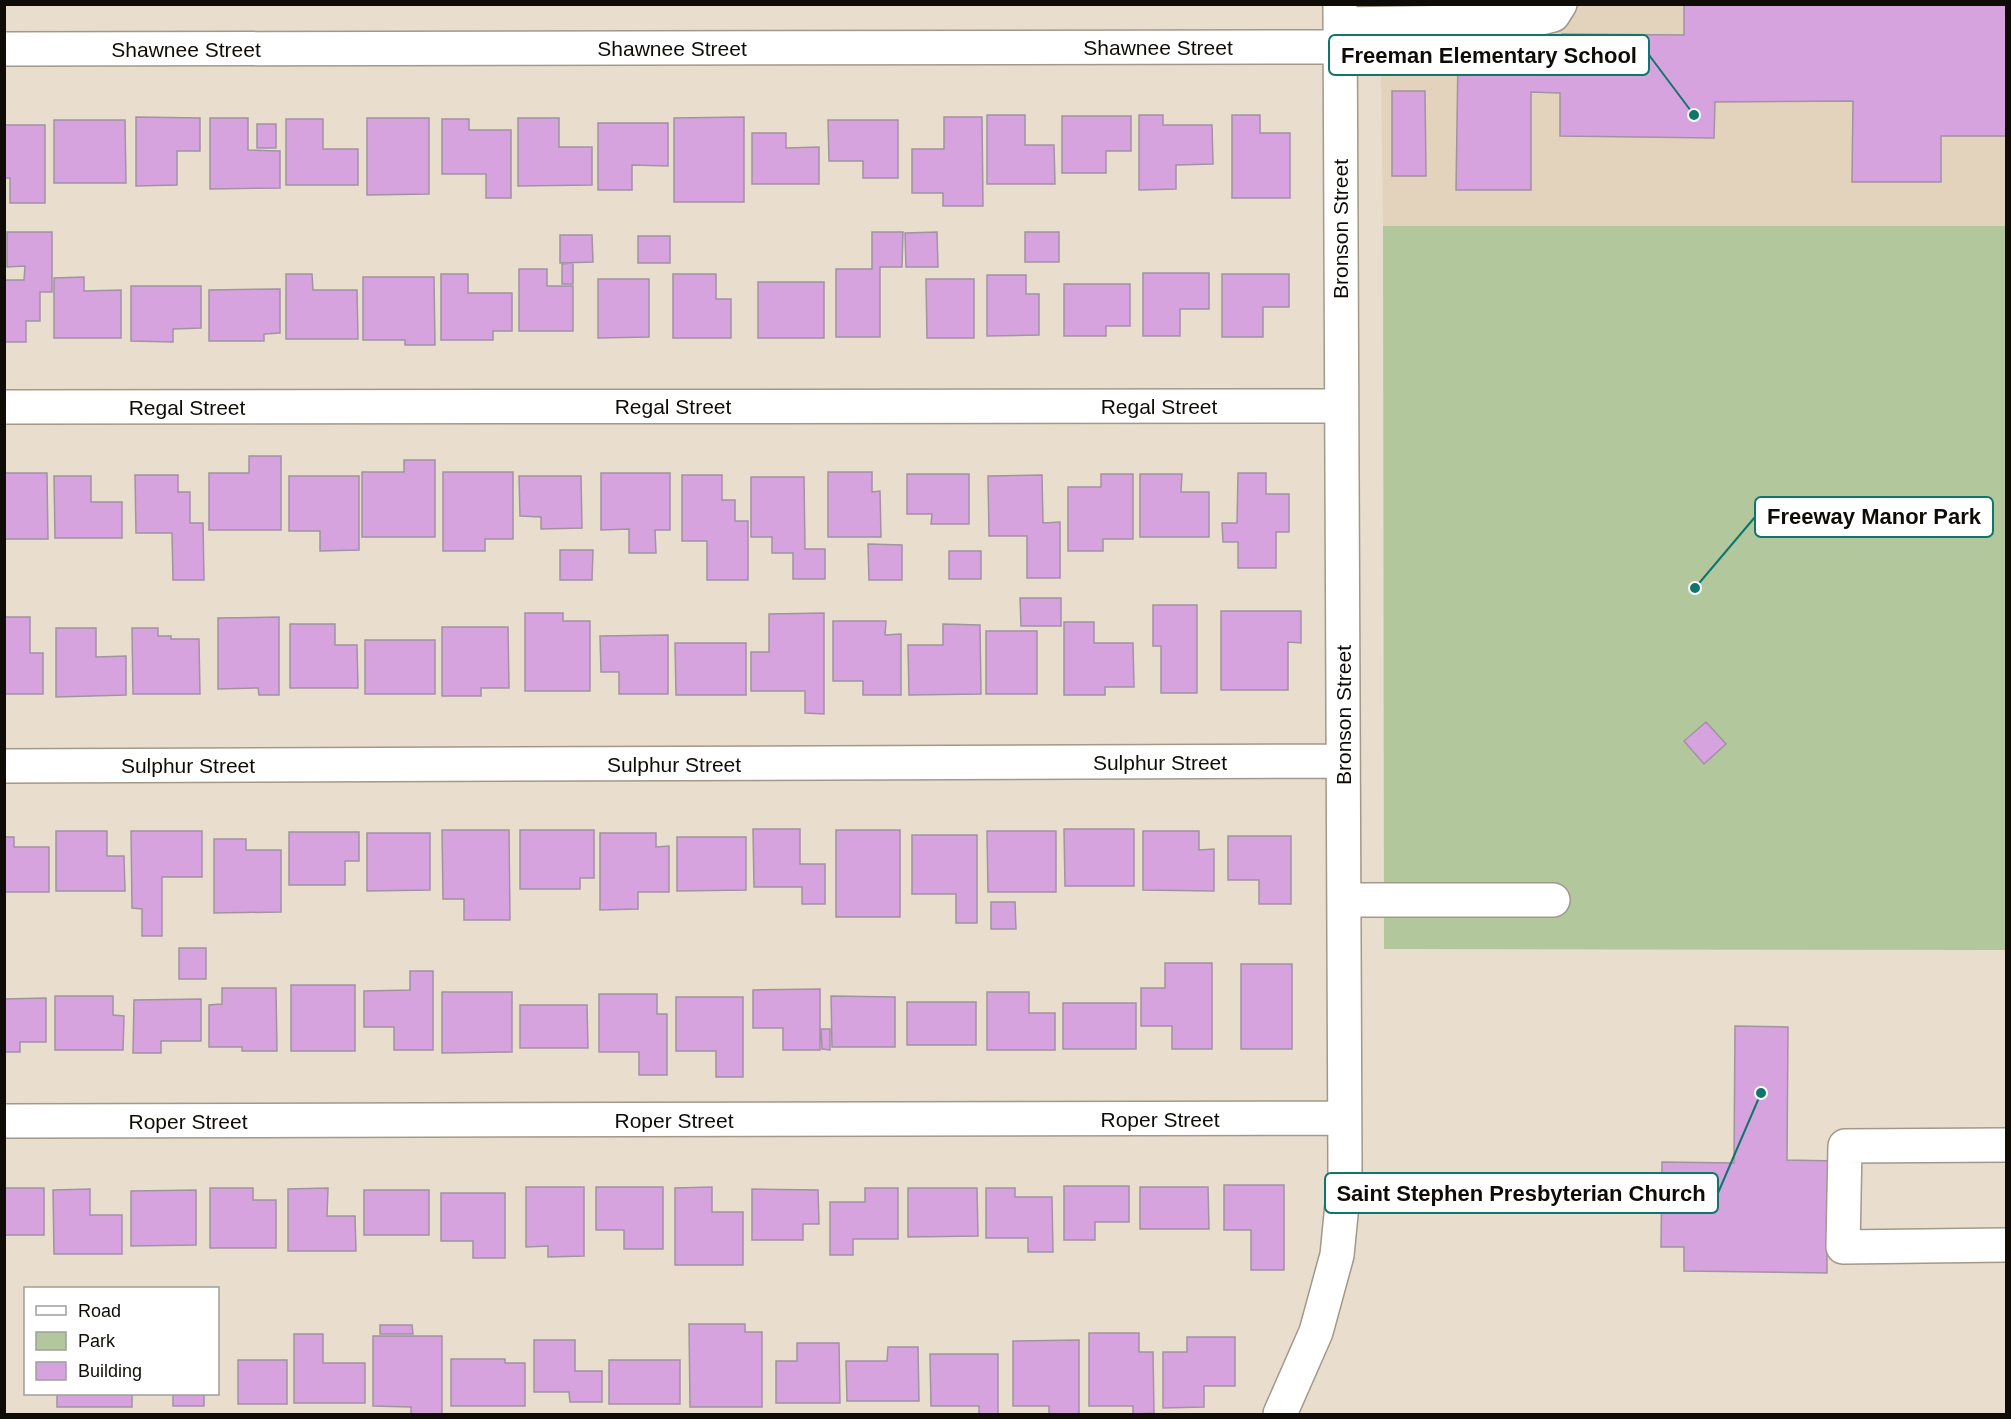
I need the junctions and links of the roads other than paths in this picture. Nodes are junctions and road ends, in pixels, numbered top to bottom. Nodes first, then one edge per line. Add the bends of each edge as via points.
1 (1560, 4) edge
2 (1340, 25) edge
3 (4, 49) edge
4 (1341, 406) junction
5 (4, 407) edge
6 (1343, 762) junction
7 (4, 766) edge
8 (1344, 900) junction
9 (1553, 900) dead end
10 (1344, 1118) junction
11 (4, 1121) edge
12 (2007, 1145) edge
13 (2007, 1245) edge
14 (1281, 1414) edge

1 - 2 street, Shawnee Street via 1553,15 1529,21
2 - 3 street, Shawnee Street
2 - 4 street, Bronson Street
4 - 5 street, Regal Street
4 - 6 street, Bronson Street
6 - 7 street, Sulphur Street
6 - 8 street, Bronson Street
8 - 9 street
8 - 10 street, Bronson Street
10 - 11 street, Roper Street
10 - 14 street, Bronson Street via 1345,1174 1337,1255 1316,1332
12 - 13 street via 1845,1146 1842,1247

